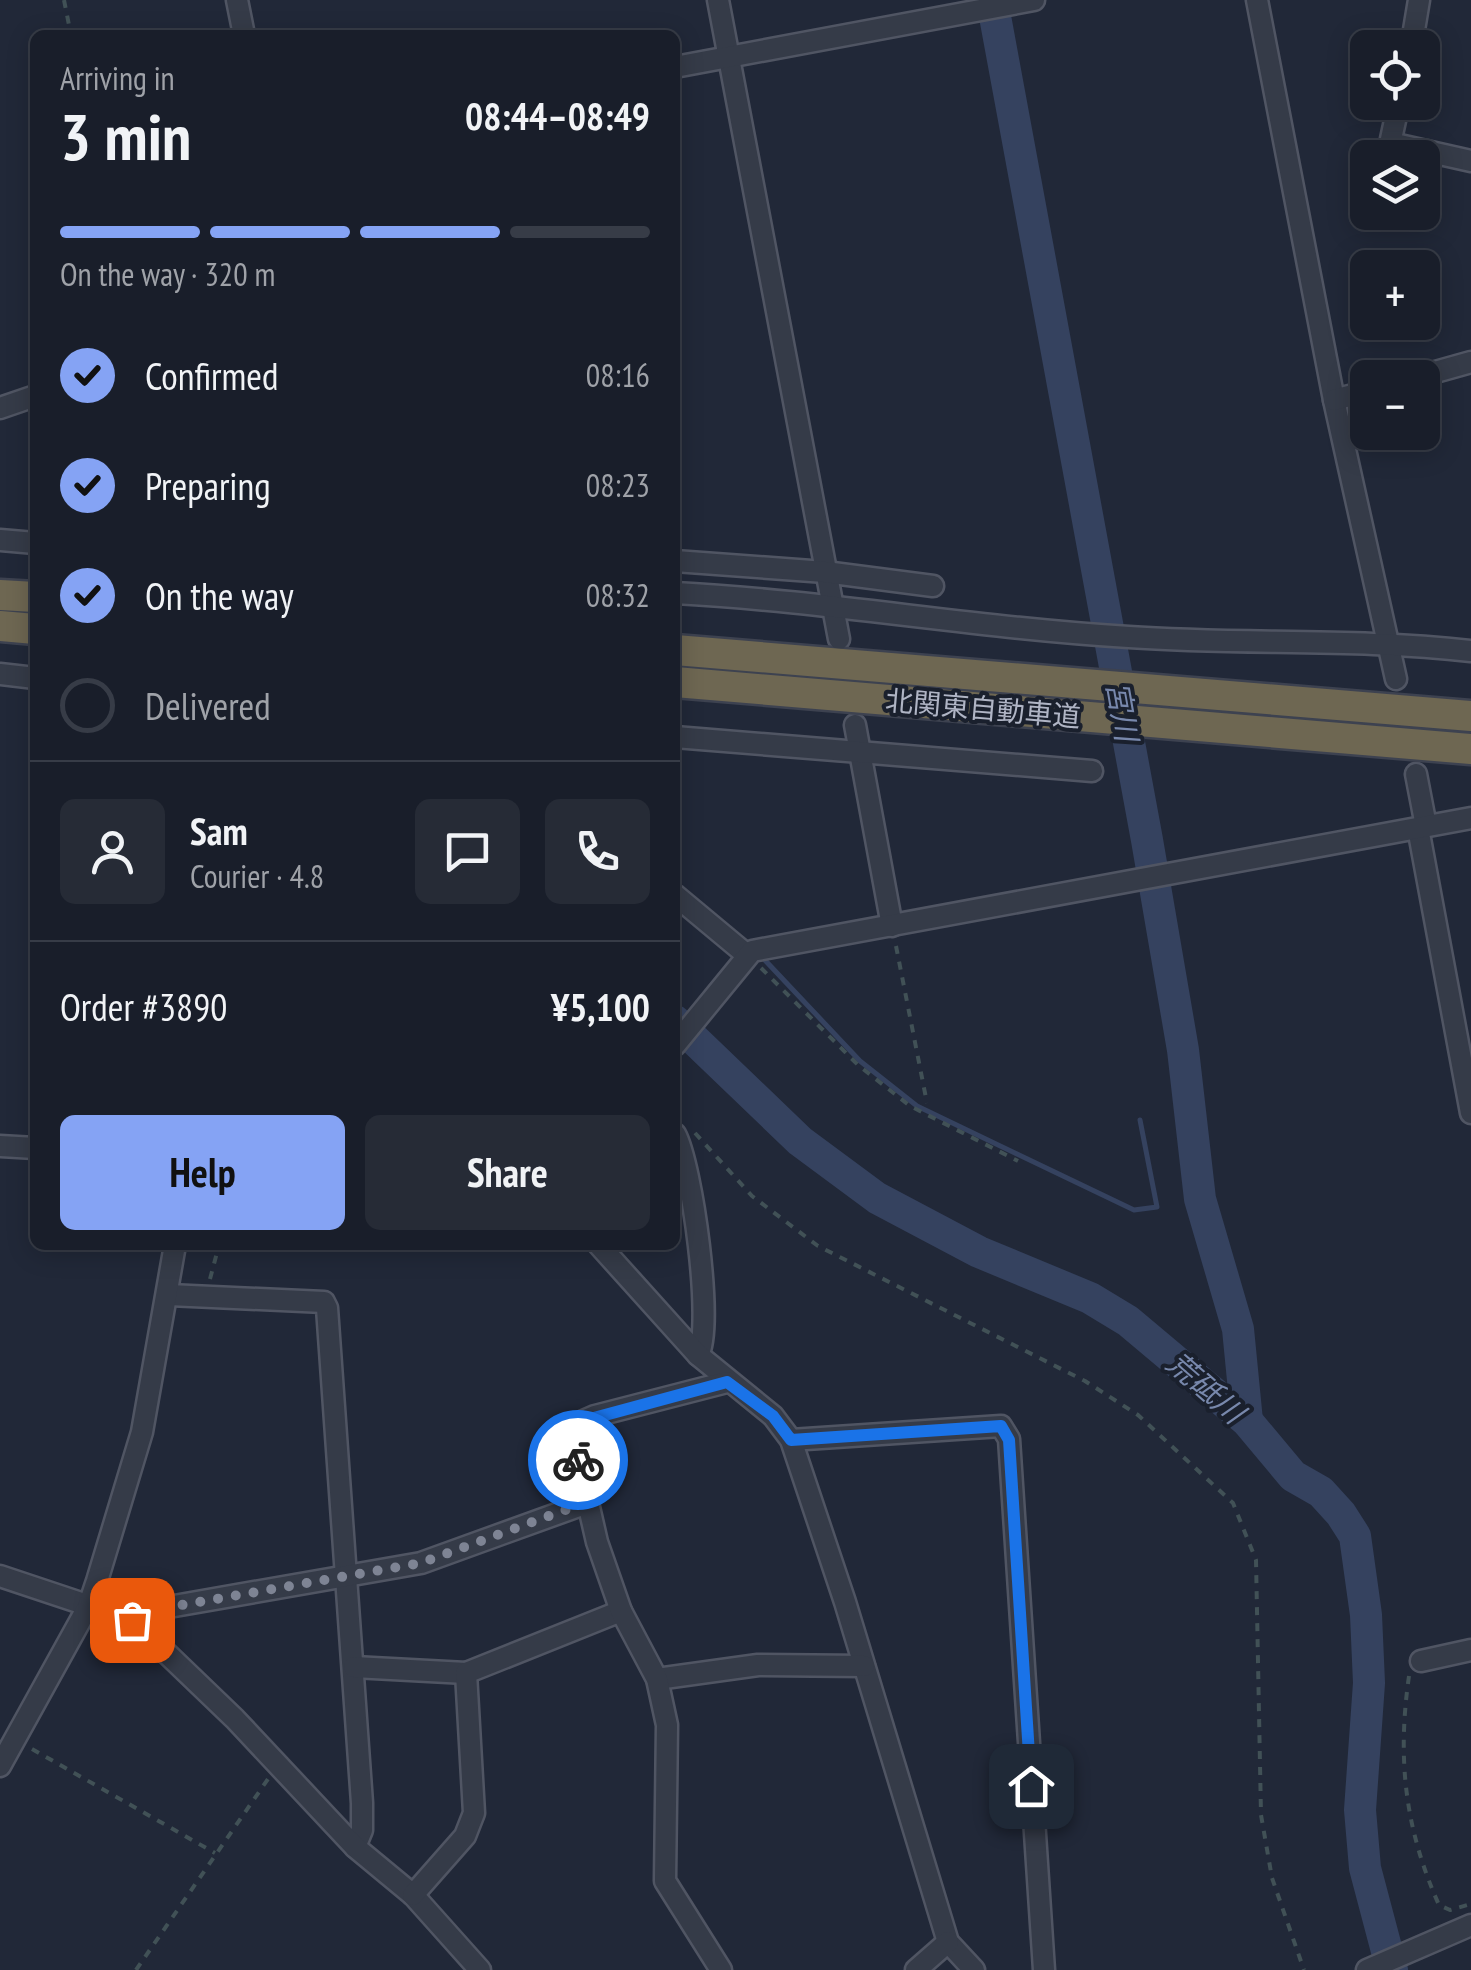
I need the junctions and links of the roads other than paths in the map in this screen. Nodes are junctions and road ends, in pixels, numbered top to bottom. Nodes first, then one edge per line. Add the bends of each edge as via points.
1 (237, 0) edge
2 (718, 0) edge
3 (1257, 0) edge
4 (1419, 0) edge
5 (1023, 2) edge
6 (243, 30) edge
7 (1414, 30) edge
8 (728, 57) junction
9 (680, 66) edge
10 (1395, 120) edge
11 (1471, 161) edge
12 (1471, 362) edge
13 (1440, 371) edge
14 (1350, 395) edge
15 (30, 398) edge
16 (1334, 400) junction
17 (0, 408) edge
18 (0, 540) edge
19 (30, 543) edge
20 (680, 561) edge
21 (825, 572) junction
22 (933, 586) dead end
23 (680, 592) edge
24 (0, 595) edge
25 (30, 598) edge
26 (832, 603) junction
27 (0, 626) edge
28 (30, 629) edge
29 (839, 639) dead end
30 (1388, 642) junction
31 (680, 650) edge
32 (1471, 651) edge
33 (0, 674) edge
34 (30, 677) edge
35 (1396, 679) dead end
36 (680, 682) edge
37 (1471, 716) edge
38 (855, 725) dead end
39 (680, 737) edge
40 (1471, 748) edge
41 (859, 752) junction
42 (1092, 771) dead end
43 (1416, 774) dead end
44 (1471, 818) edge
45 (1422, 827) junction
46 (680, 899) edge
47 (892, 926) junction
48 (747, 954) junction
49 (680, 1039) edge
50 (1471, 1112) edge
51 (681, 1129) edge
52 (0, 1146) edge
53 (30, 1148) edge
54 (175, 1250) edge
55 (606, 1250) edge
56 (169, 1295) junction
57 (698, 1355) junction
58 (727, 1382) junction
59 (791, 1440) junction
60 (587, 1502) junction
61 (0, 1576) edge
62 (346, 1578) junction
63 (89, 1605) junction
64 (622, 1611) junction
65 (132, 1620) junction
66 (1471, 1650) edge
67 (1421, 1661) road end
68 (864, 1666) junction
69 (354, 1667) junction
70 (466, 1673) junction
71 (657, 1679) junction
72 (0, 1766) edge
73 (354, 1847) junction
74 (412, 1895) junction
75 (1471, 1925) edge
76 (948, 1942) junction
77 (480, 1970) edge
78 (721, 1970) edge
79 (916, 1970) edge
80 (974, 1970) edge
81 (1044, 1970) edge
82 (1368, 1970) edge

1 - 6 street
2 - 8 street
3 - 16 street
4 - 7 street
5 - 8 street
8 - 9 street
8 - 21 street
10 - 11 street via 1394,144
12 - 13 street
14 - 16 street
15 - 17 street
16 - 30 street
18 - 19 street
20 - 21 street
21 - 22 street
21 - 26 street
23 - 26 street
24 - 25 highway
26 - 29 street
26 - 30 street via 1076,634
27 - 28 highway
30 - 32 street
30 - 35 street
31 - 37 highway, 北関東自動車道
33 - 34 street
36 - 40 highway, 北関東自動車道
38 - 41 street
39 - 41 street
41 - 42 street
41 - 47 street
43 - 45 street
44 - 45 street
45 - 47 street
45 - 50 street
46 - 48 street
47 - 48 street
48 - 49 street
51 - 57 street via 703,1309
52 - 53 street
54 - 56 street
55 - 57 street
56 - 62 street via 324,1302
56 - 63 street via 142,1432
57 - 58 street
58 - 59 street via 773,1416
58 - 60 street via 579,1422 572,1433
59 - 68 street
59 - 81 street via 1001,1426 1009,1440
60 - 62 street via 421,1563
60 - 64 street
61 - 63 street
62 - 65 street via 142,1612
62 - 69 street
63 - 65 street
63 - 72 street
64 - 70 street
64 - 71 street
65 - 73 street
66 - 67 street
68 - 71 street via 758,1664
68 - 76 street
69 - 70 street
69 - 73 street via 362,1830
70 - 74 street via 474,1813 464,1836
71 - 78 street via 667,1725 665,1881
73 - 74 street
74 - 77 street
75 - 82 street
76 - 79 street
76 - 80 street

